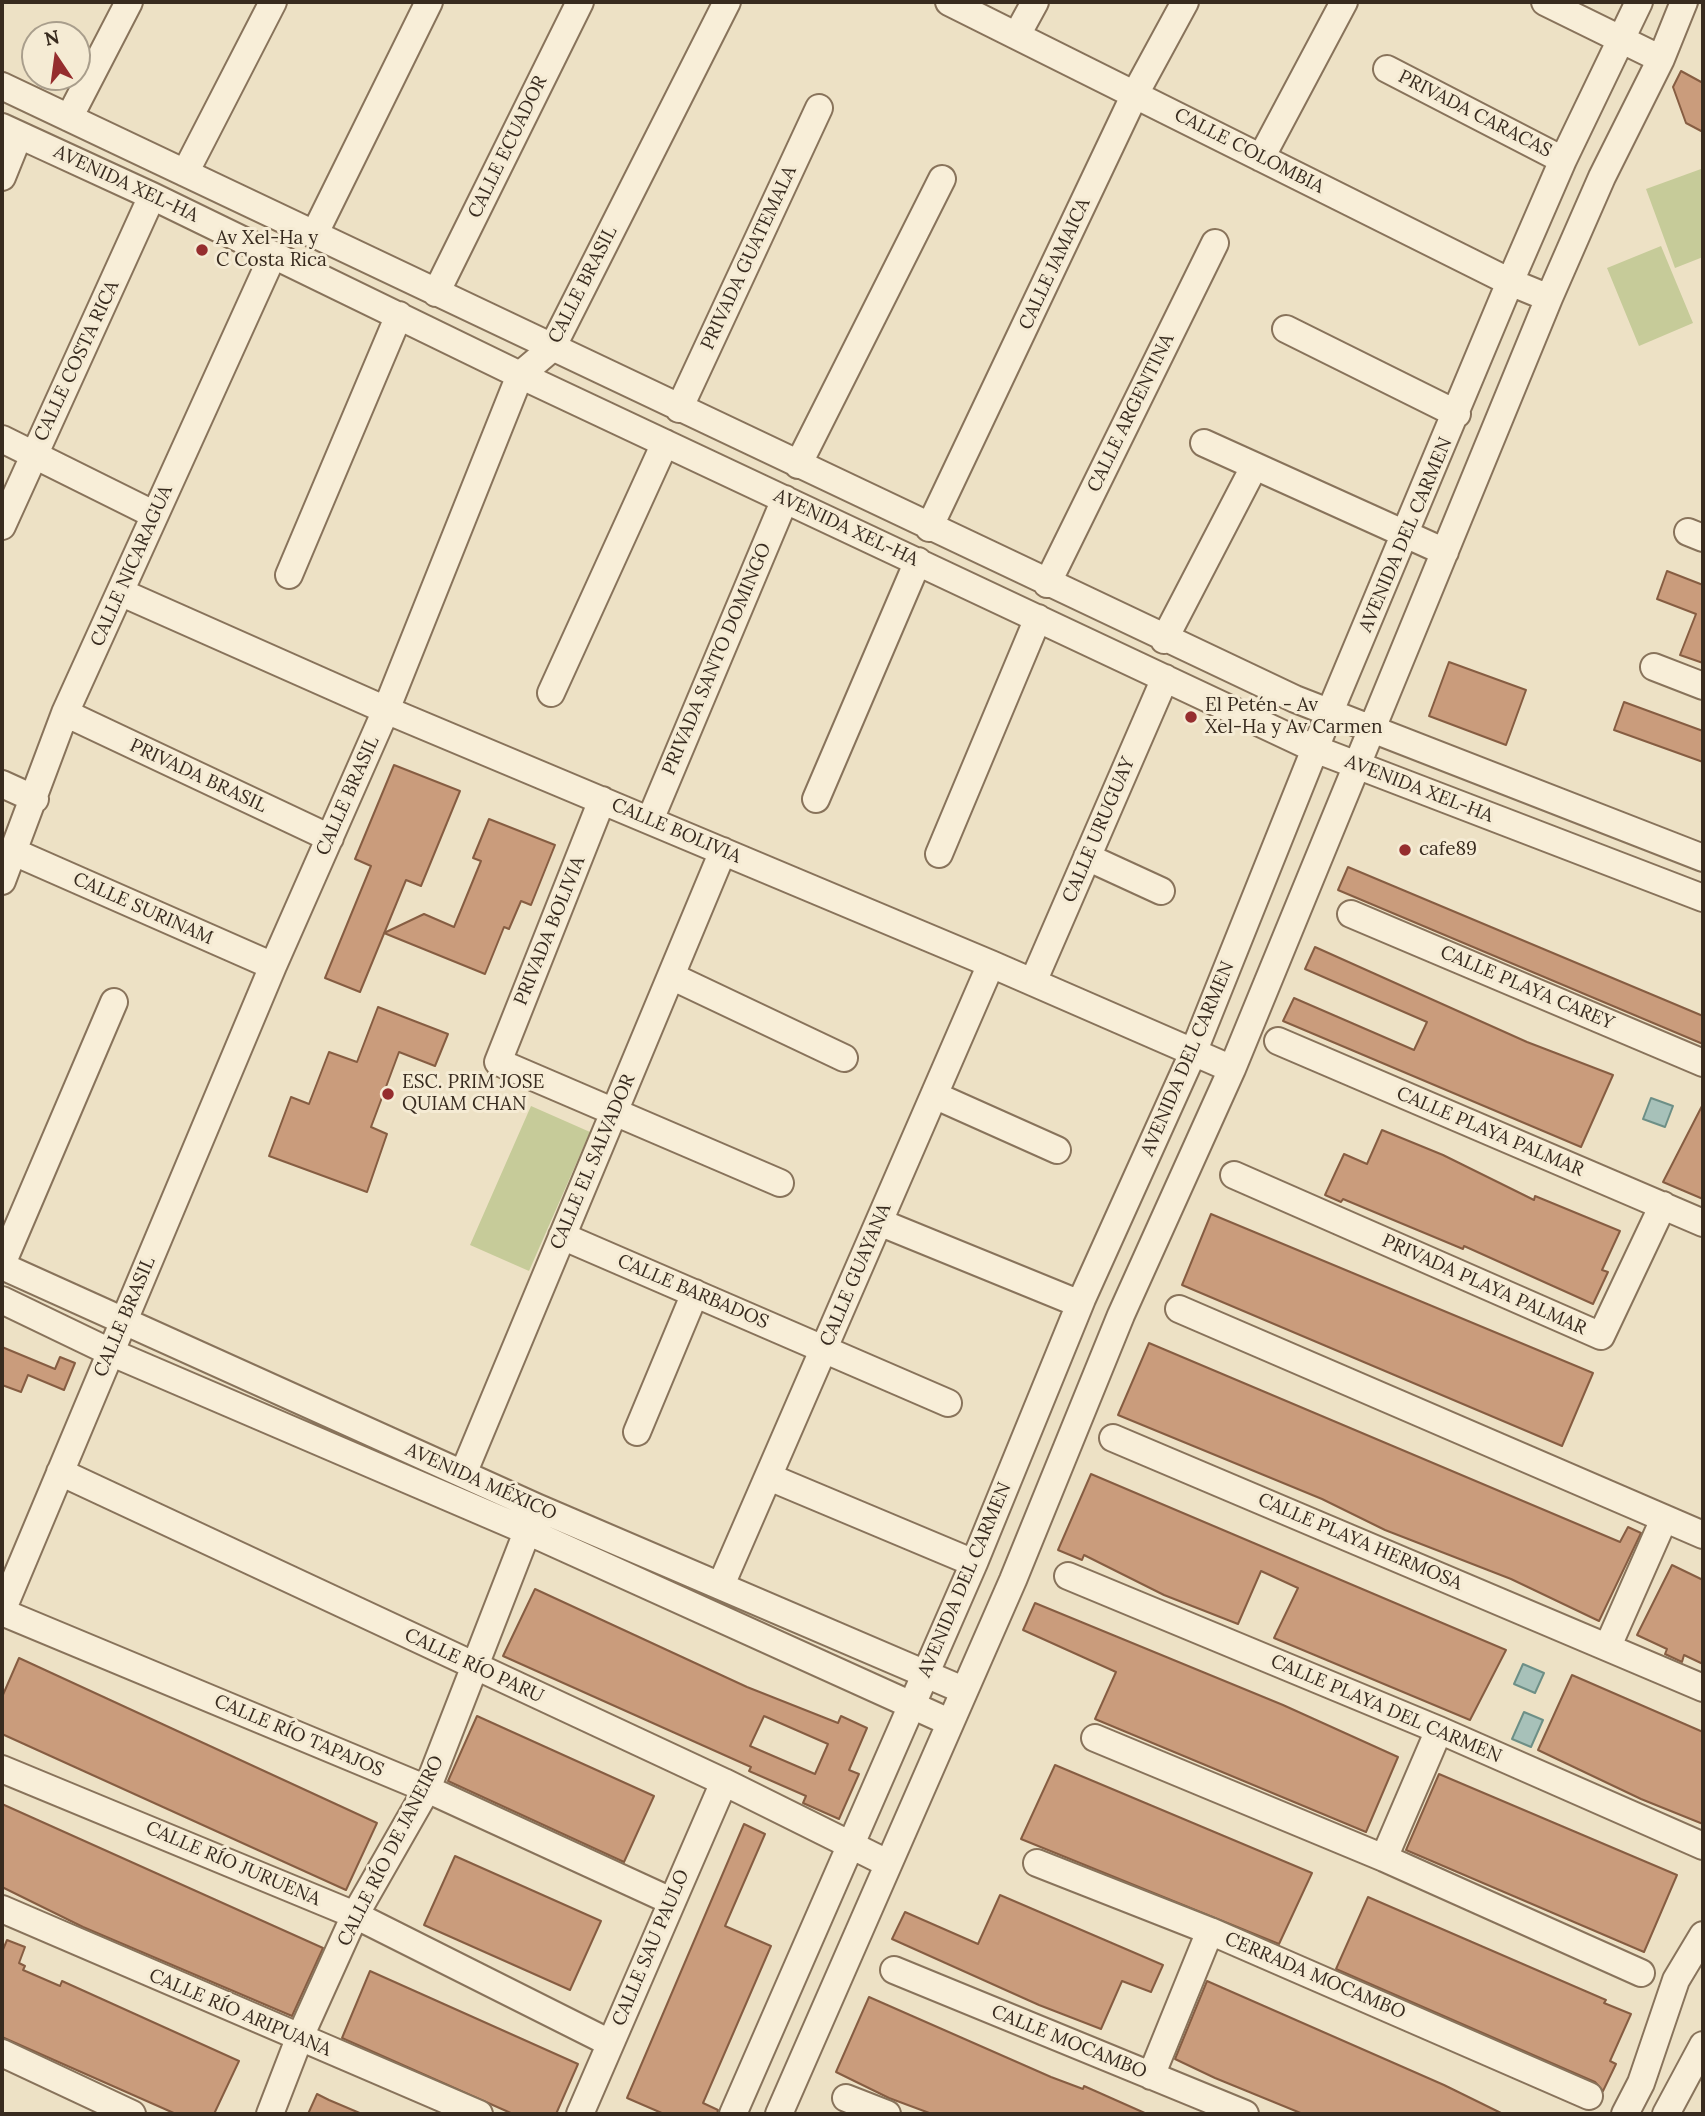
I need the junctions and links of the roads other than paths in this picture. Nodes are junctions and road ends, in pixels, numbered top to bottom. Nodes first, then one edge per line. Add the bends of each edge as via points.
1 (129, 2) edge
2 (273, 2) edge
3 (429, 2) edge
4 (580, 2) edge
5 (727, 2) edge
6 (949, 2) edge
7 (1034, 2) edge
8 (1185, 2) edge
9 (1344, 2) edge
10 (1545, 2) edge
11 (1639, 2) edge
12 (1684, 2) edge
13 (1017, 35) junction
14 (1622, 41) junction
15 (1661, 58) junction
16 (1387, 69) dead end
17 (2, 86) edge
18 (1135, 94) junction
19 (819, 108) dead end
20 (69, 118) junction
21 (10, 131) edge
22 (1261, 158) junction
23 (1563, 160) junction
24 (186, 173) junction
25 (2, 177) edge
26 (942, 178) dead end
27 (152, 196) junction
28 (314, 235) junction
29 (1214, 243) dead end
30 (274, 254) junction
31 (1510, 282) junction
32 (436, 293) junction
33 (1549, 298) junction
34 (399, 315) junction
35 (1286, 329) dead end
36 (552, 348) junction
37 (520, 375) junction
38 (679, 408) junction
39 (1457, 414) junction
40 (2, 439) edge
41 (665, 443) junction
42 (1204, 443) dead end
43 (34, 454) junction
44 (798, 466) junction
45 (1254, 467) junction
46 (785, 499) junction
47 (155, 515) junction
48 (2, 526) edge
49 (929, 528) junction
50 (1406, 536) junction
51 (1445, 552) junction
52 (918, 561) junction
53 (289, 575) dead end
54 (1047, 584) junction
55 (120, 592) junction
56 (1038, 618) junction
57 (1164, 640) junction
58 (1654, 667) dead end
59 (1165, 678) junction
60 (1703, 687) edge
61 (551, 693) dead end
62 (386, 710) junction
63 (65, 713) junction
64 (1329, 714) junction
65 (1370, 730) junction
66 (1315, 749) junction
67 (1356, 764) junction
68 (2, 784) edge
69 (35, 799) junction
70 (816, 799) dead end
71 (602, 800) junction
72 (650, 820) junction
73 (330, 838) junction
74 (723, 850) junction
75 (14, 852) junction
76 (939, 855) dead end
77 (1087, 857) junction
78 (1703, 858) edge
79 (2, 881) edge
80 (1161, 891) dead end
81 (1703, 898) edge
82 (1350, 914) dead end
83 (991, 964) junction
84 (273, 966) junction
85 (671, 976) junction
86 (1033, 982) junction
87 (114, 1002) dead end
88 (1278, 1041) dead end
89 (1193, 1053) junction
90 (844, 1058) dead end
91 (1703, 1063) edge
92 (1232, 1069) junction
93 (934, 1095) junction
94 (614, 1111) junction
95 (1057, 1150) dead end
96 (1234, 1175) dead end
97 (780, 1182) dead end
98 (1663, 1205) junction
99 (879, 1222) junction
100 (1703, 1223) edge
101 (562, 1236) junction
102 (2, 1265) edge
103 (695, 1293) junction
104 (2, 1300) edge
105 (1080, 1304) junction
106 (1179, 1309) dead end
107 (123, 1322) junction
108 (824, 1349) junction
109 (110, 1352) junction
110 (947, 1403) dead end
111 (637, 1432) dead end
112 (1113, 1438) dead end
113 (60, 1472) junction
114 (463, 1474) junction
115 (769, 1477) junction
116 (532, 1519) junction
117 (1664, 1520) junction
118 (1703, 1535) edge
119 (974, 1563) junction
120 (1068, 1576) dead end
121 (721, 1585) junction
122 (2, 1612) edge
123 (1608, 1646) junction
124 (477, 1667) junction
125 (925, 1673) junction
126 (1703, 1688) edge
127 (963, 1690) junction
128 (910, 1706) junction
129 (949, 1722) junction
130 (1439, 1730) junction
131 (1095, 1738) dead end
132 (2, 1769) edge
133 (724, 1782) junction
134 (427, 1789) junction
135 (851, 1844) junction
136 (1703, 1846) edge
137 (1384, 1858) junction
138 (887, 1863) junction
139 (1037, 1863) dead end
140 (671, 1901) junction
141 (2, 1909) edge
142 (355, 1915) junction
143 (1210, 1931) junction
144 (1703, 1935) edge
145 (894, 1970) dead end
146 (1642, 1973) dead end
147 (299, 2039) junction
148 (610, 2043) junction
149 (1703, 2045) edge
150 (2, 2053) edge
151 (1152, 2076) junction
152 (1590, 2096) dead end
153 (846, 2098) dead end
154 (1630, 2113) edge
155 (132, 2114) edge
156 (270, 2114) edge
157 (479, 2114) edge
158 (580, 2114) edge
159 (733, 2114) edge
160 (779, 2114) edge
161 (887, 2114) edge
162 (1245, 2114) edge
163 (1666, 2114) edge

1 - 20 street
2 - 24 street
3 - 28 street
4 - 32 street, CALLE ECUADOR
5 - 36 street, CALLE BRASIL
6 - 13 street, CALLE COLOMBIA
7 - 13 street
8 - 18 street, CALLE JAMAICA
9 - 22 street
10 - 14 street
11 - 14 street, AVENIDA DEL CARMEN
12 - 15 street
13 - 18 street, CALLE COLOMBIA
14 - 15 street
14 - 23 street, AVENIDA DEL CARMEN
15 - 33 street
16 - 23 street, PRIVADA CARACAS
17 - 20 street, AVENIDA XEL-HA
18 - 22 street, CALLE COLOMBIA
18 - 49 street, CALLE JAMAICA
19 - 38 street, PRIVADA GUATEMALA
20 - 24 street, AVENIDA XEL-HA
21 - 25 street
21 - 27 street, AVENIDA XEL-HA
22 - 31 street, CALLE COLOMBIA
23 - 31 street, AVENIDA DEL CARMEN
24 - 28 street, AVENIDA XEL-HA
26 - 44 street
27 - 30 street, AVENIDA XEL-HA
27 - 43 street, CALLE COSTA RICA
28 - 32 street, AVENIDA XEL-HA
29 - 54 street, CALLE ARGENTINA
30 - 34 street, AVENIDA XEL-HA
30 - 47 street, CALLE NICARAGUA
31 - 33 street, CALLE COLOMBIA
31 - 39 street, AVENIDA DEL CARMEN
32 - 36 street, AVENIDA XEL-HA
33 - 51 street
34 - 37 street, AVENIDA XEL-HA
34 - 53 street
35 - 39 street
36 - 37 street, CALLE BRASIL
36 - 38 street, AVENIDA XEL-HA
37 - 41 street, AVENIDA XEL-HA
37 - 62 street, CALLE BRASIL
38 - 44 street, AVENIDA XEL-HA
39 - 50 street, AVENIDA DEL CARMEN
40 - 43 street
41 - 46 street, AVENIDA XEL-HA
41 - 61 street
42 - 45 street
43 - 47 street
43 - 48 street, CALLE COSTA RICA
44 - 49 street, AVENIDA XEL-HA
45 - 50 street
45 - 57 street
46 - 52 street, AVENIDA XEL-HA
46 - 72 street, PRIVADA SANTO DOMINGO
47 - 55 street, CALLE NICARAGUA
49 - 54 street, AVENIDA XEL-HA
50 - 51 street
50 - 64 street, AVENIDA DEL CARMEN
51 - 65 street
52 - 56 street, AVENIDA XEL-HA
52 - 70 street
54 - 57 street, AVENIDA XEL-HA
55 - 62 street, CALLE BOLIVIA
55 - 63 street, CALLE NICARAGUA
56 - 59 street, AVENIDA XEL-HA
56 - 76 street
57 - 64 street, AVENIDA XEL-HA
58 - 60 street
59 - 66 street, AVENIDA XEL-HA
59 - 77 street, CALLE URUGUAY
62 - 71 street, CALLE BOLIVIA
62 - 73 street, CALLE BRASIL
63 - 69 street, CALLE NICARAGUA
63 - 73 street, PRIVADA BRASIL
64 - 65 street, AVENIDA XEL-HA
64 - 66 street, AVENIDA DEL CARMEN
65 - 67 street
65 - 78 street, AVENIDA XEL-HA
66 - 67 street, AVENIDA XEL-HA
66 - 89 street, AVENIDA DEL CARMEN
67 - 81 street, AVENIDA XEL-HA
67 - 92 street
68 - 69 street
69 - 75 street, CALLE NICARAGUA
71 - 72 street, CALLE BOLIVIA
71 - 94 street, PRIVADA BOLIVIA via 498,1062
72 - 74 street, CALLE BOLIVIA
73 - 84 street, CALLE BRASIL
74 - 83 street, CALLE BOLIVIA
74 - 85 street, CALLE EL SALVADOR
75 - 79 street, CALLE NICARAGUA
75 - 84 street, CALLE SURINAM
77 - 80 street
77 - 86 street, CALLE URUGUAY
82 - 91 street, CALLE PLAYA CAREY
83 - 86 street, CALLE BOLIVIA
83 - 93 street, CALLE GUAYANA
84 - 107 street, CALLE BRASIL
85 - 90 street
85 - 94 street, CALLE EL SALVADOR
86 - 89 street, CALLE BOLIVIA
87 - 102 street
88 - 98 street, CALLE PLAYA PALMAR
89 - 92 street, CALLE BOLIVIA
89 - 105 street, AVENIDA DEL CARMEN
92 - 127 street via 1121,1315
93 - 95 street
93 - 99 street, CALLE GUAYANA
94 - 97 street
94 - 101 street, CALLE EL SALVADOR
96 - 98 street, PRIVADA PLAYA PALMAR via 1601,1336
98 - 100 street, CALLE PLAYA PALMAR
99 - 105 street
99 - 108 street, CALLE GUAYANA
101 - 103 street, CALLE BARBADOS
101 - 114 street, CALLE EL SALVADOR
102 - 107 street, AVENIDA MÉXICO
103 - 108 street, CALLE BARBADOS
103 - 111 street
104 - 109 street, AVENIDA MÉXICO
105 - 119 street, AVENIDA DEL CARMEN
106 - 117 street
107 - 109 street, CALLE BRASIL
107 - 114 street, AVENIDA MÉXICO
108 - 110 street, CALLE BARBADOS
108 - 115 street, CALLE GUAYANA
109 - 113 street, CALLE BRASIL
109 - 116 street, AVENIDA MÉXICO
112 - 123 street, CALLE PLAYA HERMOSA
113 - 122 street, CALLE BRASIL
113 - 124 street, CALLE RÍO PARU
114 - 116 street, AVENIDA MÉXICO
115 - 119 street
115 - 121 street, CALLE GUAYANA
116 - 121 street, AVENIDA MÉXICO
116 - 124 street, CALLE RÍO DE JANEIRO
116 - 128 street, AVENIDA MÉXICO
117 - 118 street
117 - 123 street
119 - 125 street, AVENIDA DEL CARMEN
120 - 130 street, CALLE PLAYA DEL CARMEN
121 - 125 street, AVENIDA MÉXICO
122 - 134 street, CALLE RÍO TAPAJOS
123 - 126 street, CALLE PLAYA HERMOSA
124 - 133 street, CALLE RÍO PARU
124 - 134 street, CALLE RÍO DE JANEIRO
125 - 127 street, AVENIDA MÉXICO
125 - 128 street, AVENIDA DEL CARMEN
127 - 129 street
128 - 129 street, AVENIDA MÉXICO
128 - 135 street, AVENIDA DEL CARMEN
129 - 138 street
130 - 136 street, CALLE PLAYA DEL CARMEN
130 - 137 street
131 - 137 street
132 - 142 street, CALLE RÍO JURUENA
133 - 135 street, CALLE RÍO PARU
133 - 140 street, CALLE SAU PAULO
134 - 140 street, CALLE RÍO TAPAJOS
134 - 142 street, CALLE RÍO DE JANEIRO
135 - 138 street, CALLE RÍO PARU
135 - 159 street, AVENIDA DEL CARMEN
137 - 146 street
138 - 160 street
139 - 143 street, CERRADA MOCAMBO
140 - 148 street, CALLE SAU PAULO
141 - 147 street, CALLE RÍO ARIPUANA
142 - 147 street, CALLE RÍO DE JANEIRO
142 - 148 street, CALLE RÍO JURUENA
143 - 151 street
143 - 152 street, CERRADA MOCAMBO
144 - 154 street via 1676,1980
145 - 151 street, CALLE MOCAMBO
147 - 156 street, CALLE RÍO DE JANEIRO
147 - 157 street, CALLE RÍO ARIPUANA
148 - 158 street, CALLE SAU PAULO
149 - 163 street
150 - 155 street
151 - 162 street, CALLE MOCAMBO
153 - 161 street

